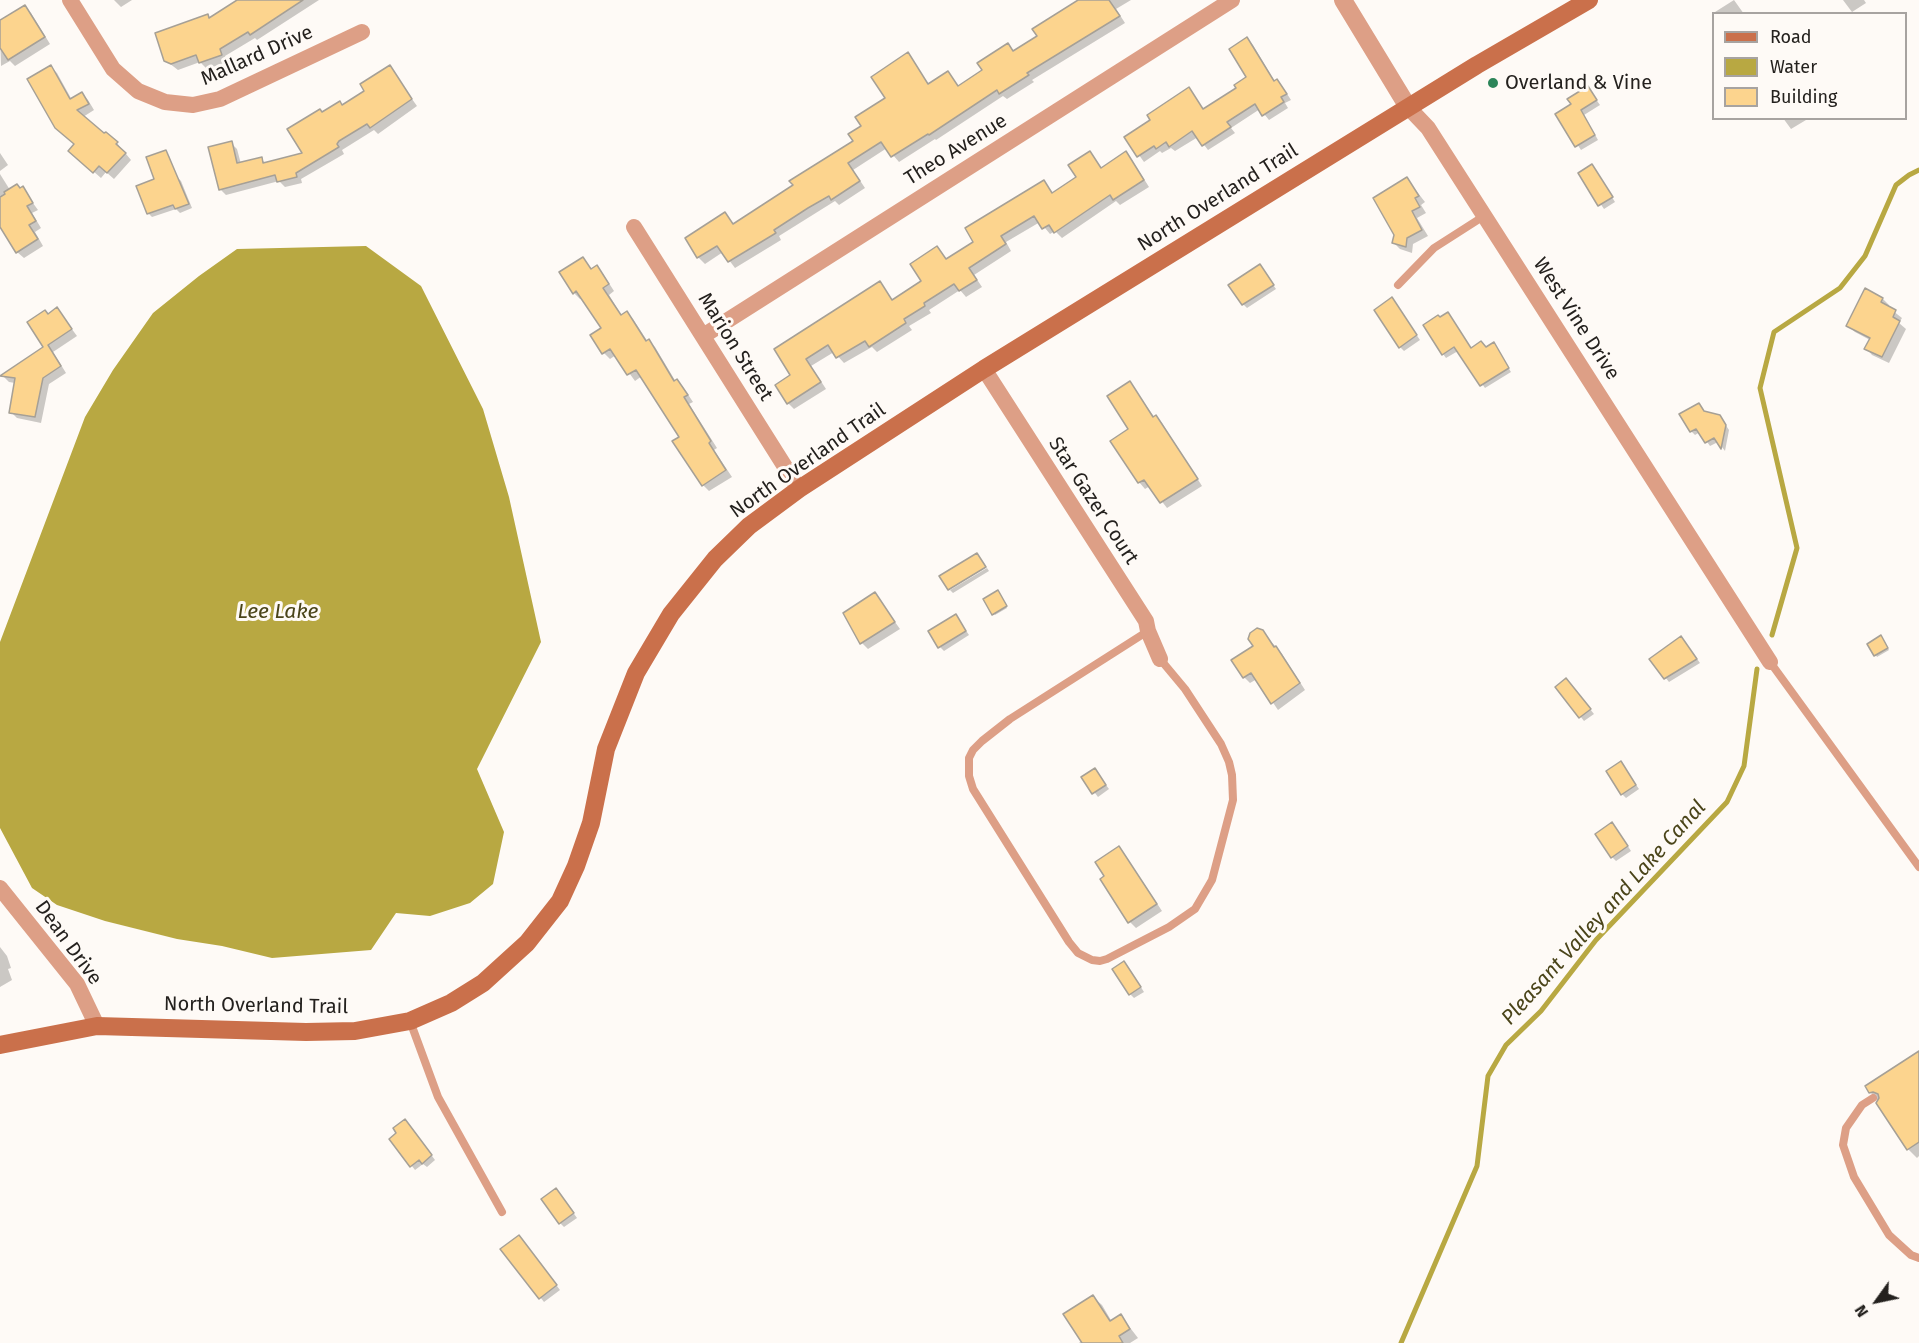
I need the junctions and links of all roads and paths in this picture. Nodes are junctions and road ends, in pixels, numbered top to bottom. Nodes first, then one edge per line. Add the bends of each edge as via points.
1 (70, 0) edge
2 (1232, 0) edge
3 (1343, 0) edge
4 (1589, 0) edge
5 (362, 32) dead end
6 (1408, 107) junction
7 (1484, 216) junction
8 (634, 227) dead end
9 (1398, 285) dead end
10 (703, 336) junction
11 (984, 369) junction
12 (800, 489) junction
13 (1148, 631) junction
14 (1160, 659) joint
15 (1770, 662) joint
16 (1919, 867) edge
17 (0, 888) edge
18 (410, 1021) junction
19 (97, 1026) junction
20 (0, 1045) edge
21 (1873, 1098) dead end
22 (502, 1212) dead end
23 (1919, 1258) edge

1 - 5 street, Mallard Drive via 113,69 138,92 165,102 193,105 220,99
2 - 10 street, Theo Avenue
3 - 6 street, West Vine Drive
4 - 6 main road, North Overland Trail
6 - 7 street, West Vine Drive via 1428,128
6 - 11 main road, North Overland Trail
7 - 9 lane via 1434,248
7 - 15 street, West Vine Drive
8 - 10 street, Marion Street
10 - 12 street, Marion Street
11 - 12 main road, North Overland Trail
11 - 13 street, Star Gazer Court via 1146,621
12 - 18 main road, North Overland Trail via 749,526 715,559 671,614 636,673 606,749 591,823 560,901 527,943 483,983
13 - 14 street, Star Gazer Court
13 - 14 lane via 1010,719 982,741 969,758 973,789 1069,942 1078,953 1100,962 1195,909 1212,880 1233,800 1229,762 1221,744
15 - 16 lane
17 - 19 street, Dean Drive via 76,984
18 - 19 main road, North Overland Trail via 355,1031 306,1032
18 - 22 lane via 438,1097
19 - 20 main road, North Overland Trail
21 - 23 lane via 1862,1105 1846,1128 1843,1145 1854,1177 1889,1235

